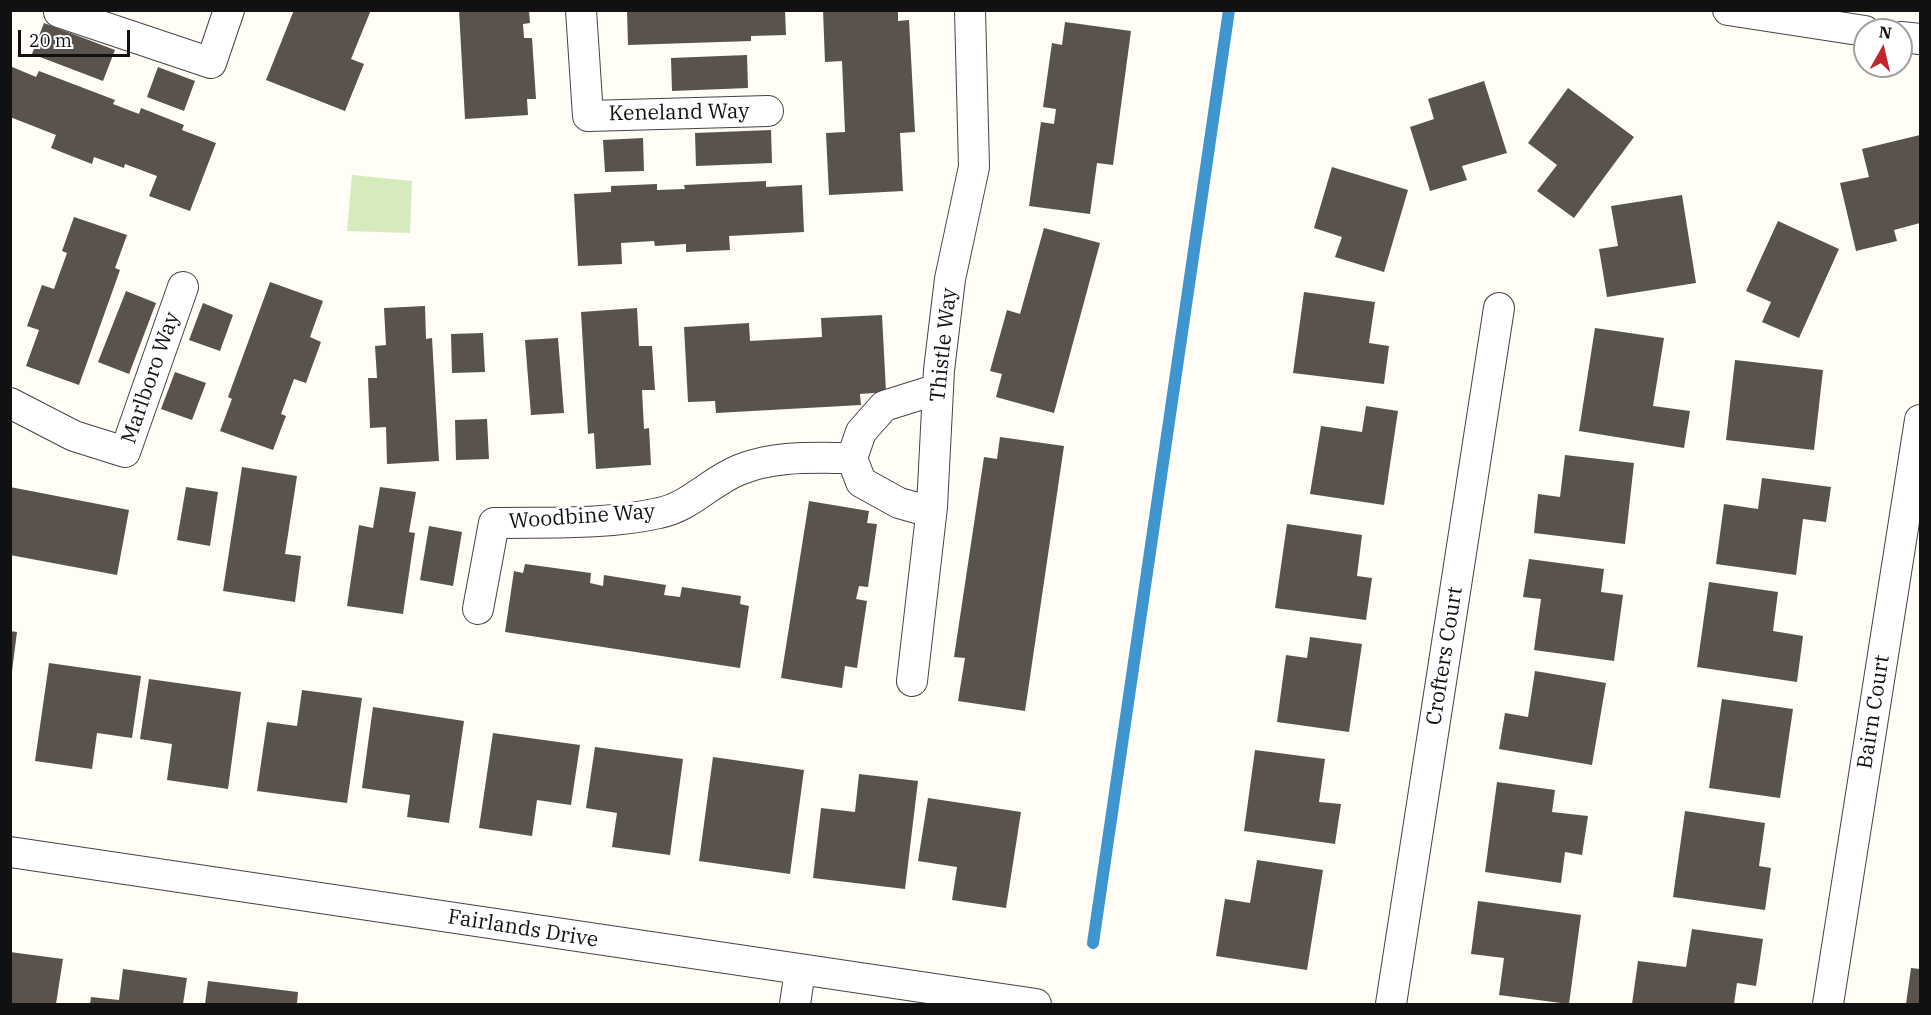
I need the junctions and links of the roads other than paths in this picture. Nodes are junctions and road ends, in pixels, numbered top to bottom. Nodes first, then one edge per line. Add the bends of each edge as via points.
1 (229, 10) edge
2 (581, 10) edge
3 (970, 10) edge
4 (1728, 10) edge
5 (59, 12) dead end
6 (1853, 29) edge
7 (768, 111) dead end
8 (183, 287) dead end
9 (1499, 308) dead end
10 (938, 389) junction
11 (10, 403) edge
12 (1920, 420) edge
13 (852, 458) junction
14 (931, 512) junction
15 (478, 609) dead end
16 (912, 681) dead end
17 (10, 852) edge
18 (800, 971) junction
19 (795, 1005) edge
20 (1036, 1005) edge
21 (1390, 1005) edge
22 (1828, 1005) edge

1 - 5 street via 211,63
2 - 7 street, Keneland Way via 588,116
3 - 10 street, Thistle Way via 974,167 950,279
4 - 6 street
8 - 11 street, Marlboro Way via 126,452 74,436
9 - 21 street, Crofters Court
10 - 13 street via 884,406 861,432
10 - 14 street, Thistle Way
12 - 22 street, Bairn Court
13 - 14 street via 861,483 899,503
13 - 15 street, Woodbine Way via 777,459 737,470 702,494 661,513 594,521 494,523
14 - 16 street, Thistle Way
17 - 18 street, Fairlands Drive
18 - 19 street
18 - 20 street, Fairlands Drive

